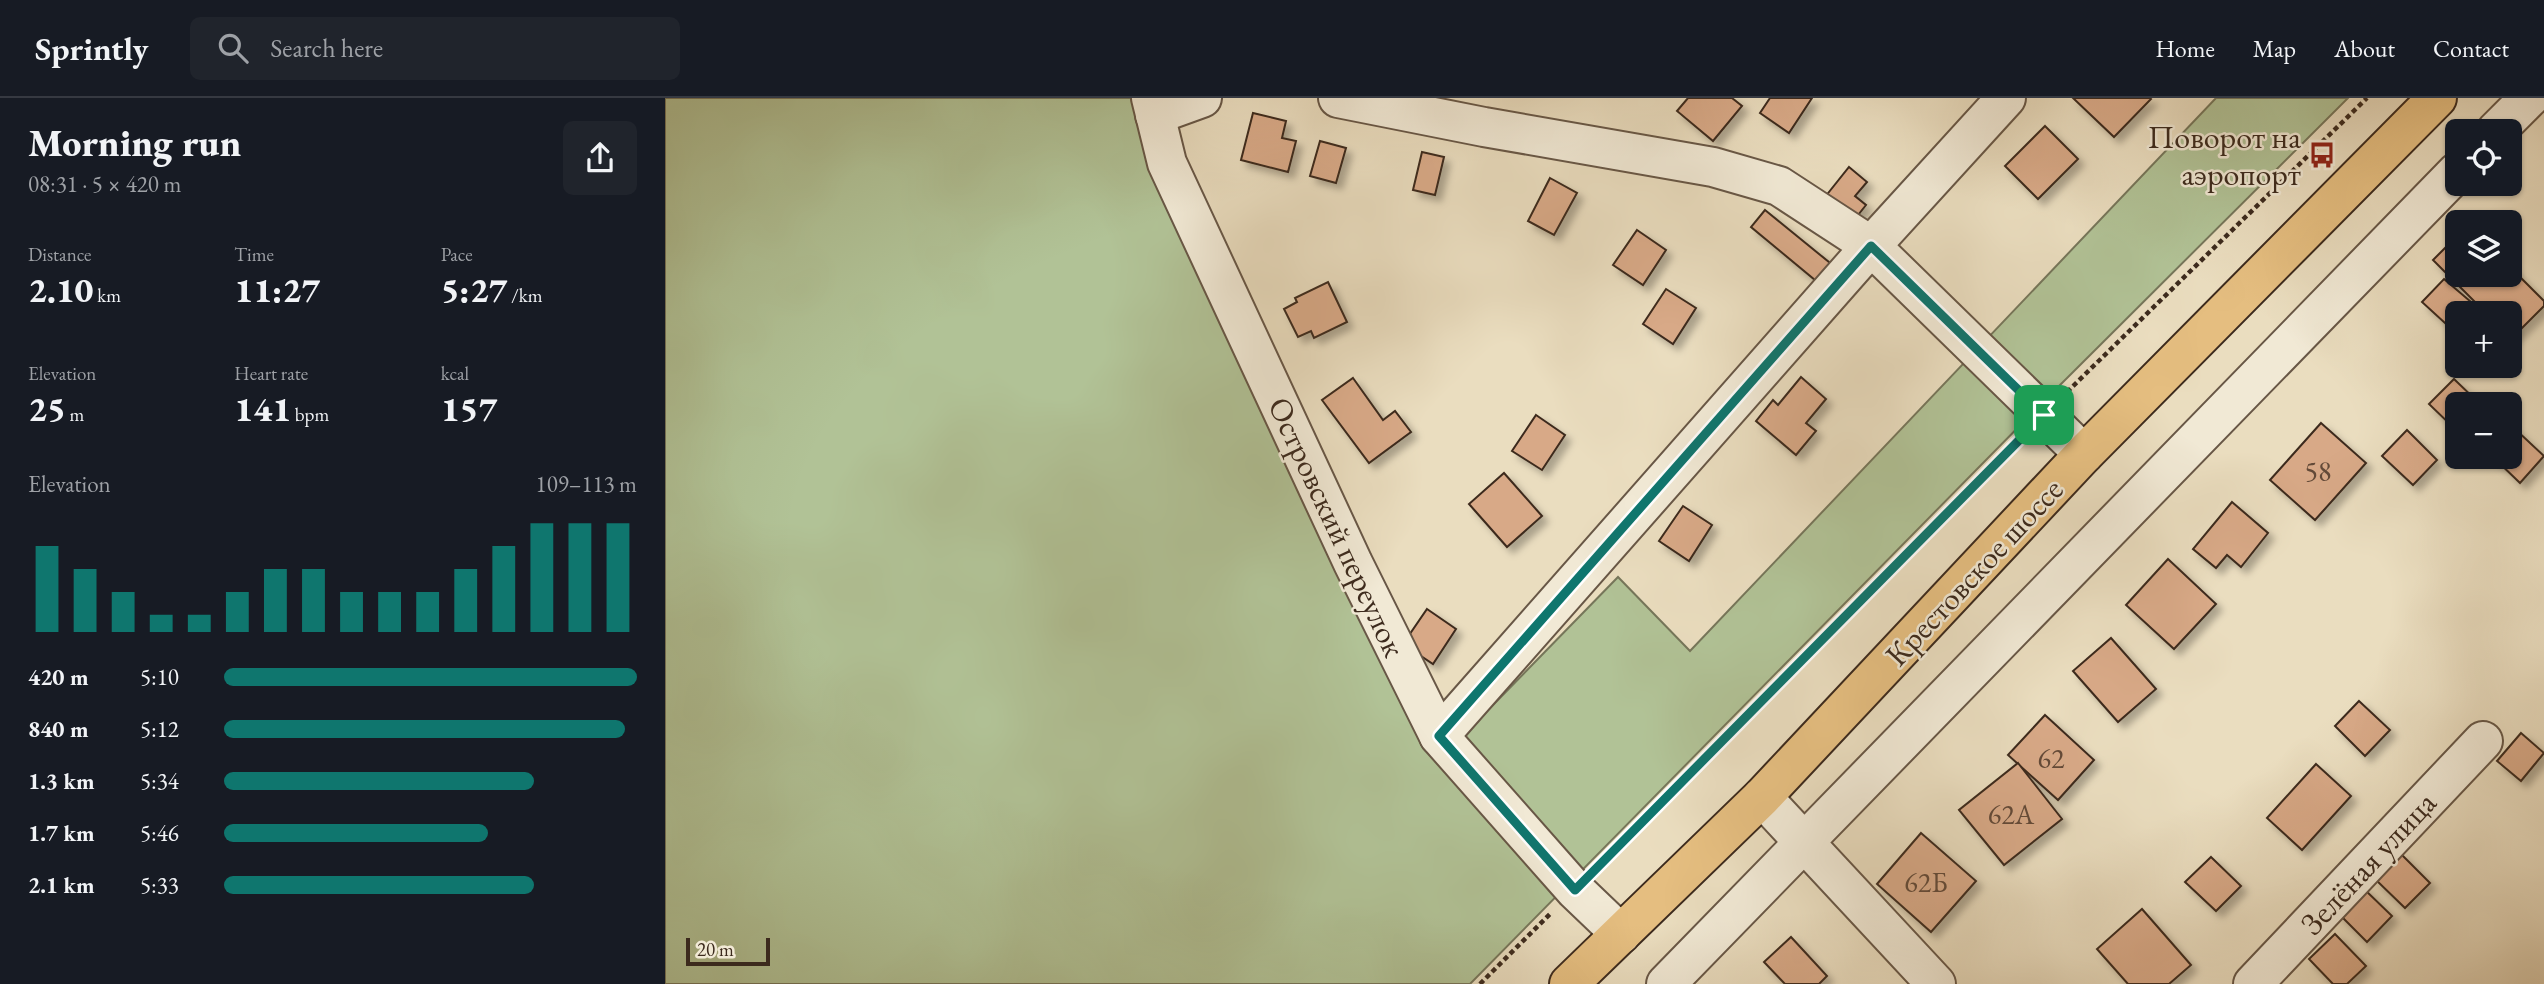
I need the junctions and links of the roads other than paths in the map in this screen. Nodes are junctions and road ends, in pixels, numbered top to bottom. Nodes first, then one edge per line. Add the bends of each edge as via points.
1 (1202, 98) edge
2 (1338, 98) edge
3 (2006, 98) edge
4 (2437, 98) edge
5 (2529, 98) edge
6 (1153, 106) edge
7 (1495, 113) edge
8 (2508, 119) edge
9 (2445, 184) edge
10 (1871, 246) junction
11 (2084, 454) junction
12 (1439, 736) junction
13 (2483, 741) dead end
14 (1762, 797) junction
15 (1805, 841) junction
16 (1621, 934) junction
17 (1569, 984) edge
18 (1666, 984) edge
19 (1936, 984) edge
20 (2253, 984) edge

1 - 6 street, Островский переулок
2 - 7 street
3 - 10 street
4 - 11 main road, Крестовское шоссе
5 - 8 street
6 - 12 street, Островский переулок via 1167,163 1353,563
7 - 10 street via 1779,186
9 - 15 street
10 - 11 street
10 - 12 street
11 - 14 main road, Крестовское шоссе
12 - 16 street, Островский переулок via 1575,890
13 - 20 street, Зелёная улица
14 - 15 street
14 - 16 main road, Крестовское шоссе
15 - 18 street
15 - 19 street
16 - 17 main road, Крестовское шоссе

